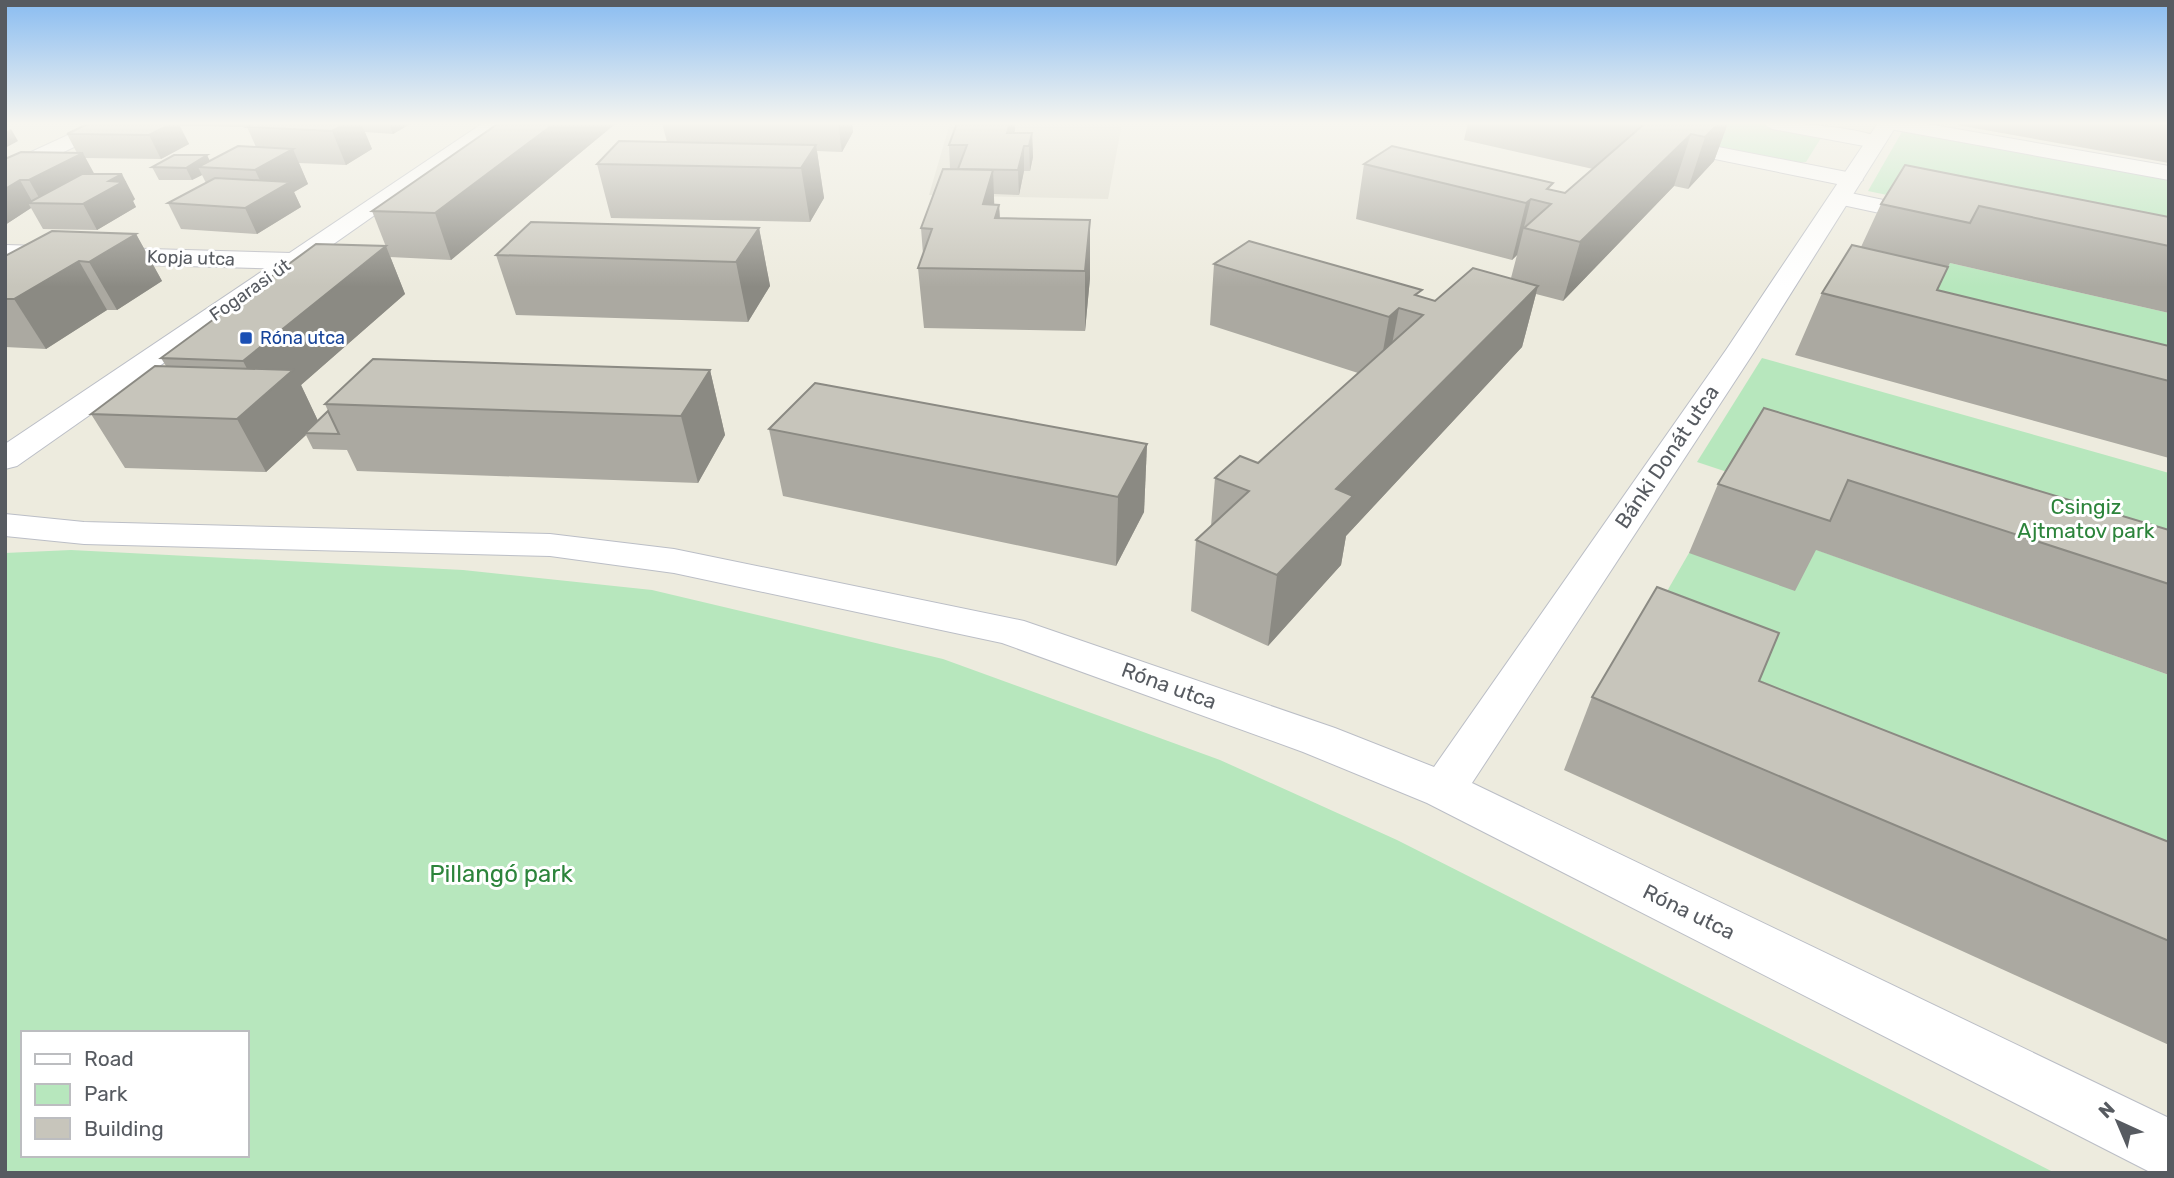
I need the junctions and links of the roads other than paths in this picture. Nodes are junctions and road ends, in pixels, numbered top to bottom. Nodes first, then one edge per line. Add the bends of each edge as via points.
1 (414, 178) edge
2 (1801, 178) edge
3 (1854, 178) edge
4 (1847, 189) junction
5 (1950, 221) edge
6 (5, 253) edge
7 (292, 261) junction
8 (5, 459) edge
9 (5, 525) edge
10 (84, 533) junction
11 (5, 544) edge
12 (1443, 790) junction
13 (2169, 1150) edge

1 - 7 street, Fogarasi út
2 - 4 street
3 - 4 street, Bánki Donát utca
4 - 5 street
4 - 12 street, Bánki Donát utca
6 - 7 street, Kopja utca
7 - 8 street, Fogarasi út
9 - 10 street, Róna utca
10 - 11 street, Róna utca
10 - 12 street, Róna utca via 550,545 674,561 1010,631 1320,740
12 - 13 street, Róna utca

